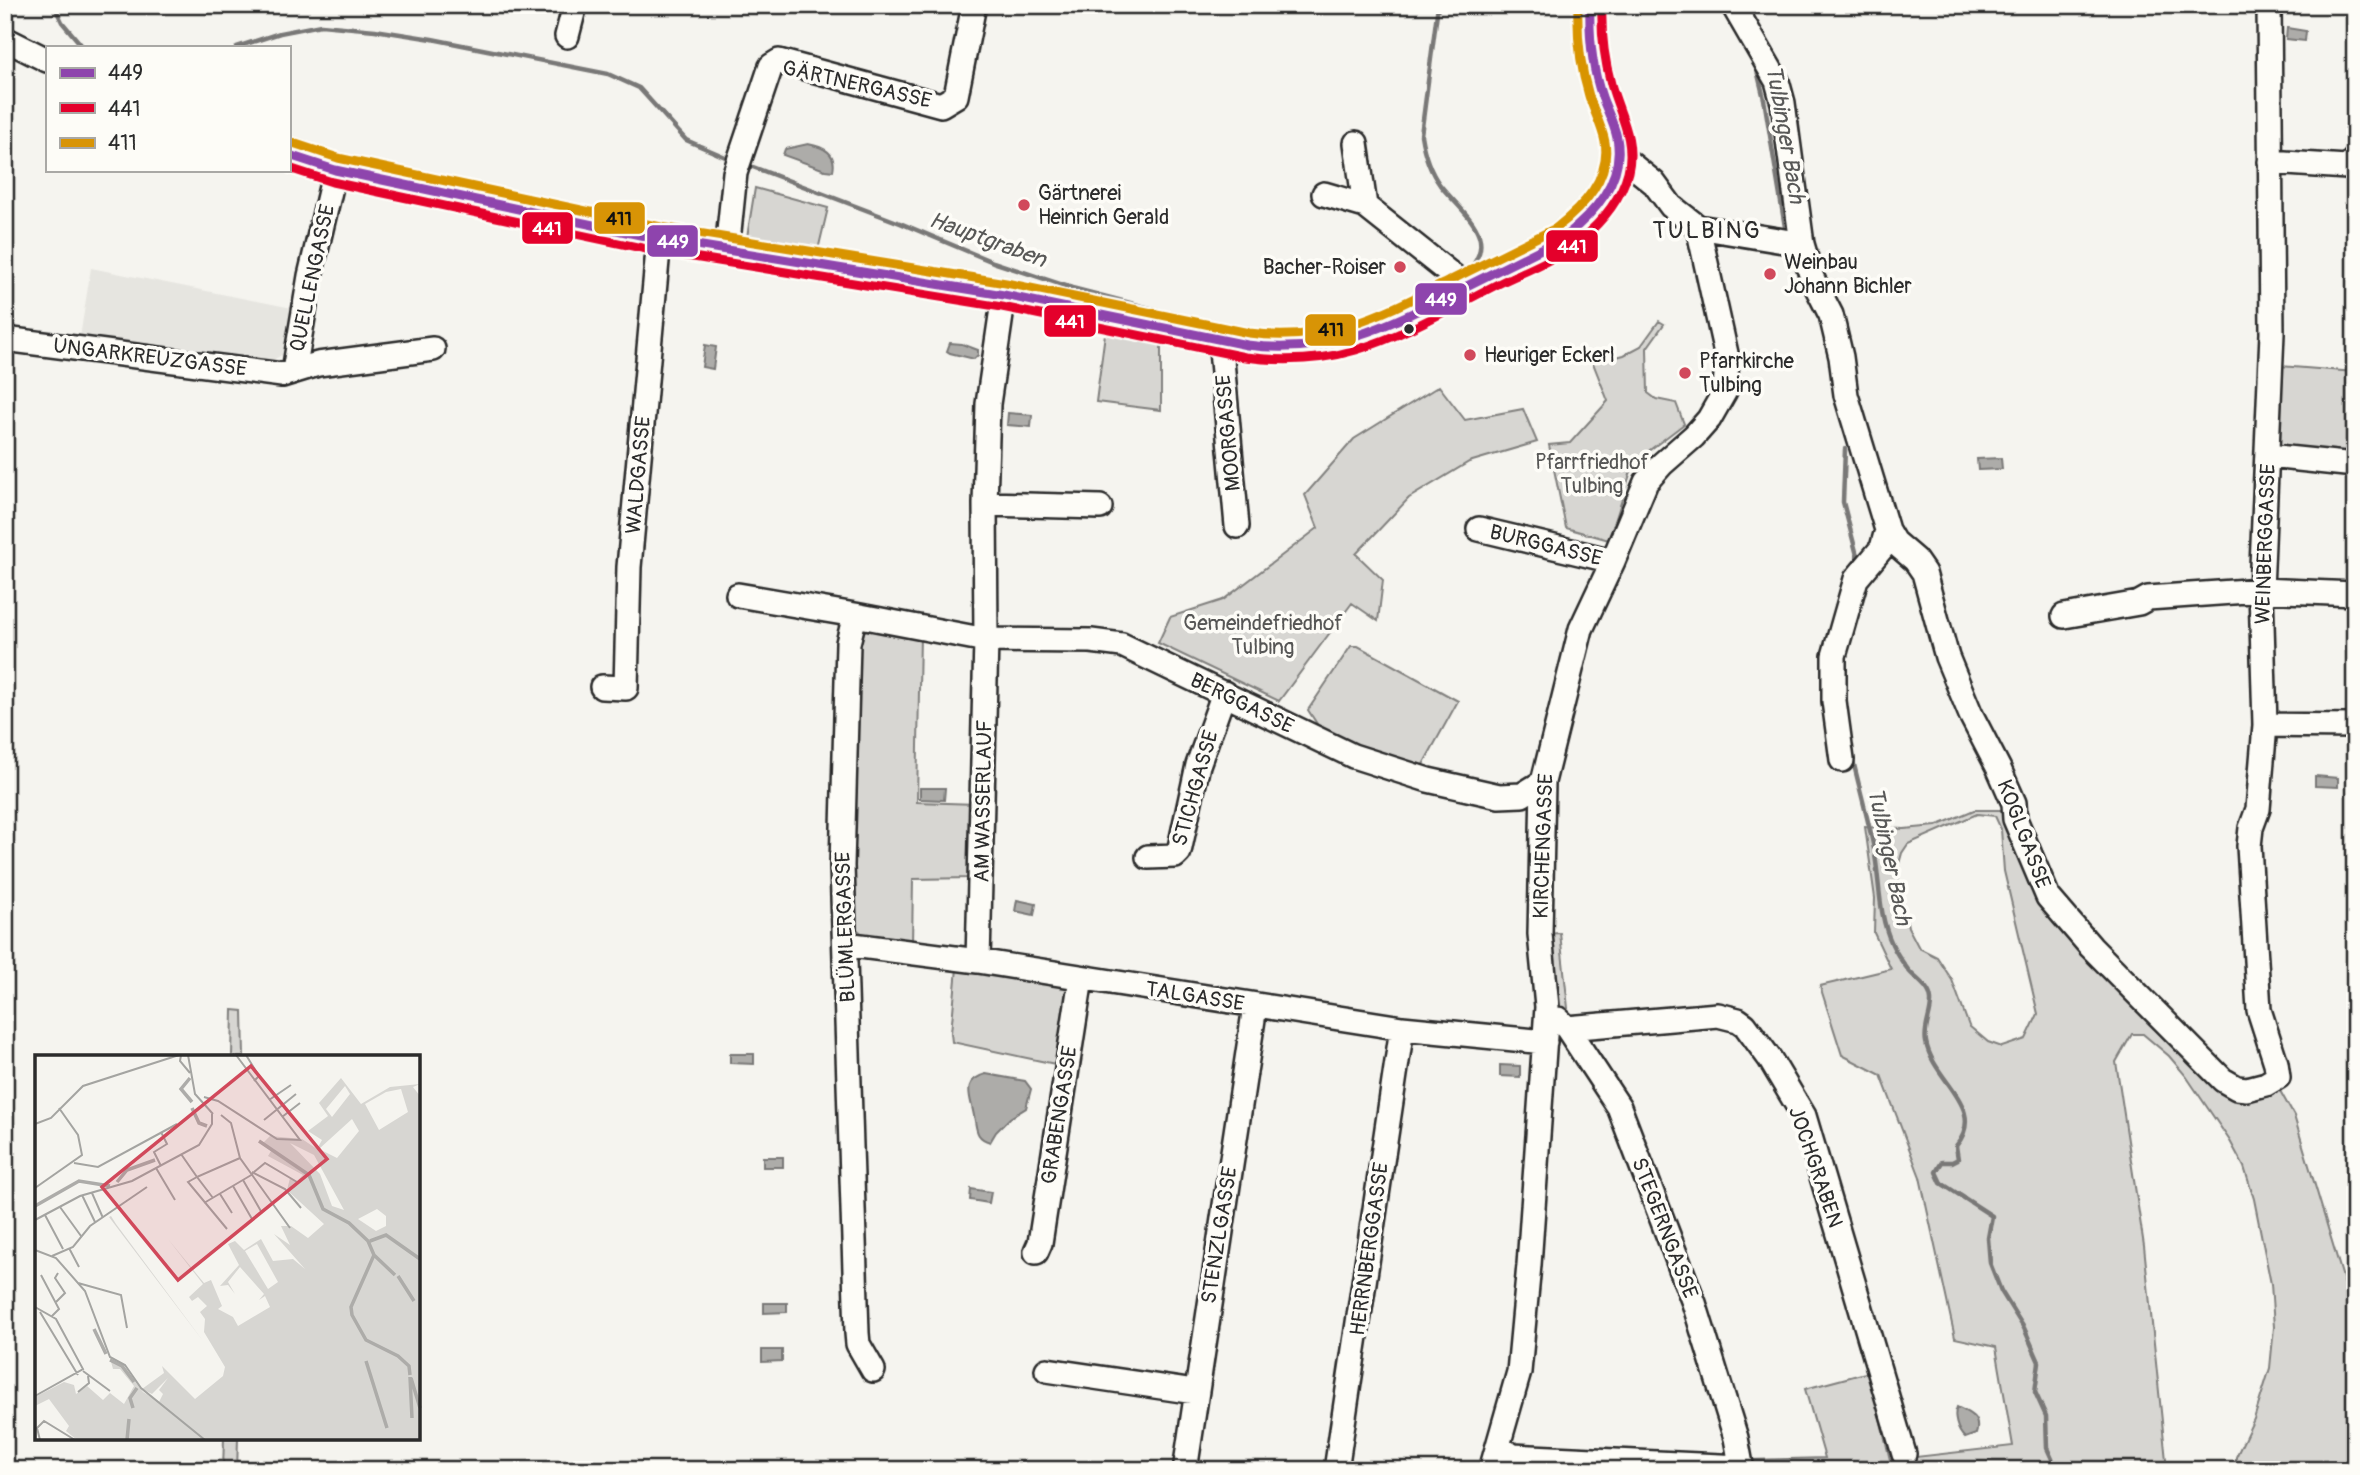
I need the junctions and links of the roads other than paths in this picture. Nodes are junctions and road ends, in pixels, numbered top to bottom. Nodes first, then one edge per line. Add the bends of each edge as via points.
1 (575, 5) edge
2 (974, 5) edge
3 (1590, 5) edge
4 (1733, 5) edge
5 (2269, 5) edge
6 (567, 36) dead end
7 (5, 39) edge
8 (46, 60) edge
9 (1356, 143) dead end
10 (1618, 154) junction
11 (290, 155) edge
12 (2355, 159) edge
13 (2270, 162) junction
14 (335, 170) junction
15 (1324, 194) dead end
16 (1365, 206) junction
17 (1698, 227) junction
18 (659, 239) junction
19 (1802, 244) junction
20 (727, 251) junction
21 (1467, 287) junction
22 (1004, 295) junction
23 (5, 339) edge
24 (1220, 339) junction
25 (433, 349) dead end
26 (294, 370) junction
27 (2268, 456) junction
28 (2355, 465) edge
29 (985, 504) junction
30 (1100, 506) dead end
31 (1237, 526) dead end
32 (1479, 529) dead end
33 (1887, 530) junction
34 (1613, 561) junction
35 (2261, 590) junction
36 (2355, 594) edge
37 (738, 595) dead end
38 (855, 615) junction
39 (2064, 616) dead end
40 (986, 640) junction
41 (602, 687) dead end
42 (1224, 693) junction
43 (2265, 725) junction
44 (2355, 726) edge
45 (1842, 760) dead end
46 (1543, 782) junction
47 (1148, 858) dead end
48 (845, 944) junction
49 (978, 961) junction
50 (1081, 978) junction
51 (1255, 1006) junction
52 (1547, 1007) junction
53 (1402, 1028) junction
54 (1567, 1028) junction
55 (1545, 1042) junction
56 (2278, 1077) joint
57 (1036, 1252) dead end
58 (873, 1370) dead end
59 (1047, 1370) dead end
60 (1195, 1392) junction
61 (1499, 1447) junction
62 (1903, 1454) dead end
63 (1185, 1464) dead end
64 (1741, 1468) edge
65 (1336, 1470) edge
66 (1491, 1470) edge

1 - 6 street
2 - 20 street, GÄRTNERGASSE via 956,96 941,104 779,61 771,66 735,173
3 - 10 street via 1589,37
4 - 19 street via 1777,81
5 - 13 street, WEINBERGGASSE
7 - 8 street
9 - 16 street
10 - 17 street
10 - 21 street via 1605,193 1580,225 1539,252
11 - 14 street
12 - 13 street via 2347,167
13 - 27 street, WEINBERGGASSE
14 - 18 street
14 - 26 street, QUELLENGASSE
15 - 16 street
16 - 21 street
17 - 19 street
17 - 34 street, KIRCHENGASSE via 1727,358 1725,391 1709,419 1646,482
18 - 20 street
18 - 41 street, WALDGASSE via 629,568 626,688
19 - 33 street via 1812,278 1831,315 1846,395
20 - 22 street
21 - 24 street via 1353,338 1317,346 1276,349
22 - 24 street
22 - 29 street via 988,404
23 - 26 street, UNGARKREUZGASSE via 282,375
24 - 31 street, MOORGASSE
25 - 26 street, QUELLENGASSE
27 - 28 street
27 - 35 street, WEINBERGGASSE
29 - 30 street
29 - 40 street
32 - 34 street, BURGGASSE
33 - 45 street via 1882,548 1856,579 1833,656
33 - 56 street, KOGLGASSE via 1924,573 1947,657 2014,803 2015,819 2048,897 2223,1080 2247,1089
34 - 46 street, KIRCHENGASSE via 1581,629
35 - 36 street
35 - 39 street via 2148,598
35 - 43 street, WEINBERGGASSE
37 - 38 street
38 - 40 street
38 - 48 street, BLÜMLERGASSE via 848,643 842,866
40 - 42 street, BERGGASSE via 1122,645
40 - 49 street, AM WASSERLAUF
42 - 46 street, BERGGASSE via 1353,756 1428,780 1499,796 1522,795
42 - 47 street, STICHGASSE via 1198,765 1179,852
43 - 44 street
43 - 56 street, WEINBERGGASSE via 2258,809 2249,846 2259,1010
46 - 52 street, KIRCHENGASSE via 1540,934
48 - 49 street, TALGASSE
48 - 58 street, BLÜMLERGASSE via 857,1333
49 - 50 street, TALGASSE
50 - 51 street, TALGASSE
50 - 57 street, GRABENGASSE
51 - 53 street, TALGASSE
51 - 60 street, STENZLGASSE
52 - 54 street, STEGERNGASSE
52 - 55 street, KIRCHENGASSE
53 - 55 street, TALGASSE
53 - 65 street, HERRNBERGGASSE
54 - 62 street, JOCHGRABEN via 1718,1015 1738,1020 1748,1029 1804,1116
54 - 64 street, STEGERNGASSE via 1619,1107 1694,1303
55 - 61 street, KIRCHENGASSE via 1519,1372
59 - 60 street
60 - 63 street, STENZLGASSE
61 - 64 street via 1513,1456
61 - 66 street, KIRCHENGASSE

